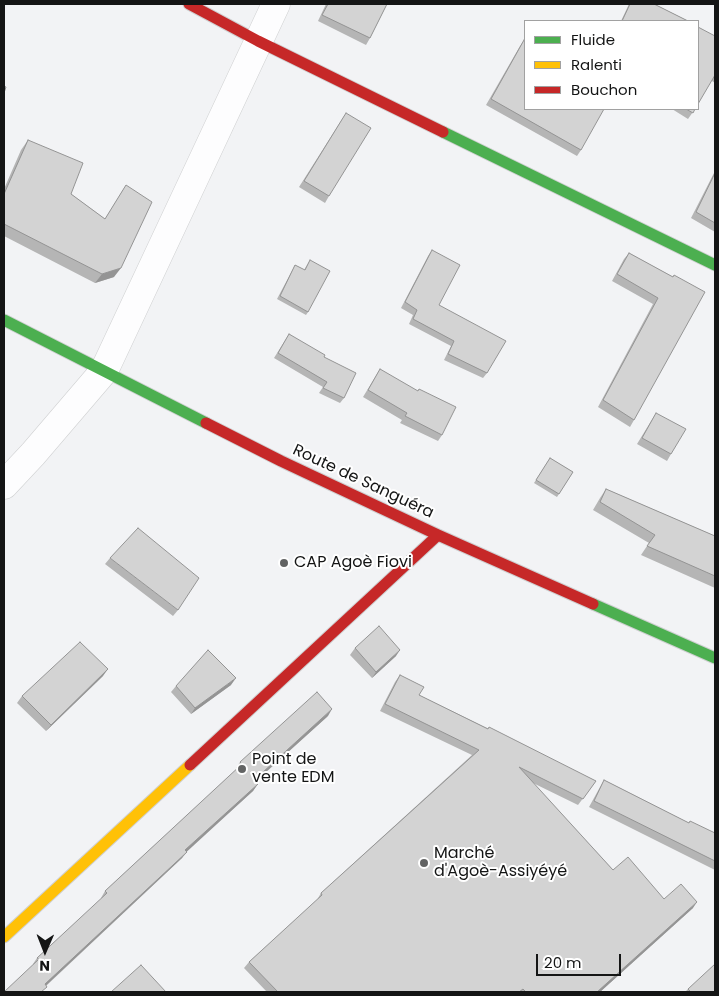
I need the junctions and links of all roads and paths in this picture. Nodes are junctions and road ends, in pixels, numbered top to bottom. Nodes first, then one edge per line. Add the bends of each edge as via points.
1 (189, 4) edge
2 (276, 4) edge
3 (258, 41) junction
4 (715, 265) edge
5 (4, 320) edge
6 (104, 371) junction
7 (4, 485) edge
8 (438, 535) junction
9 (715, 658) edge
10 (4, 937) edge

1 - 3 street
2 - 3 street
3 - 4 street
3 - 6 street
5 - 6 street, Route de Sanguéra
6 - 7 street
6 - 8 street, Route de Sanguéra via 281,461
8 - 9 street, Route de Sanguéra
8 - 10 street

